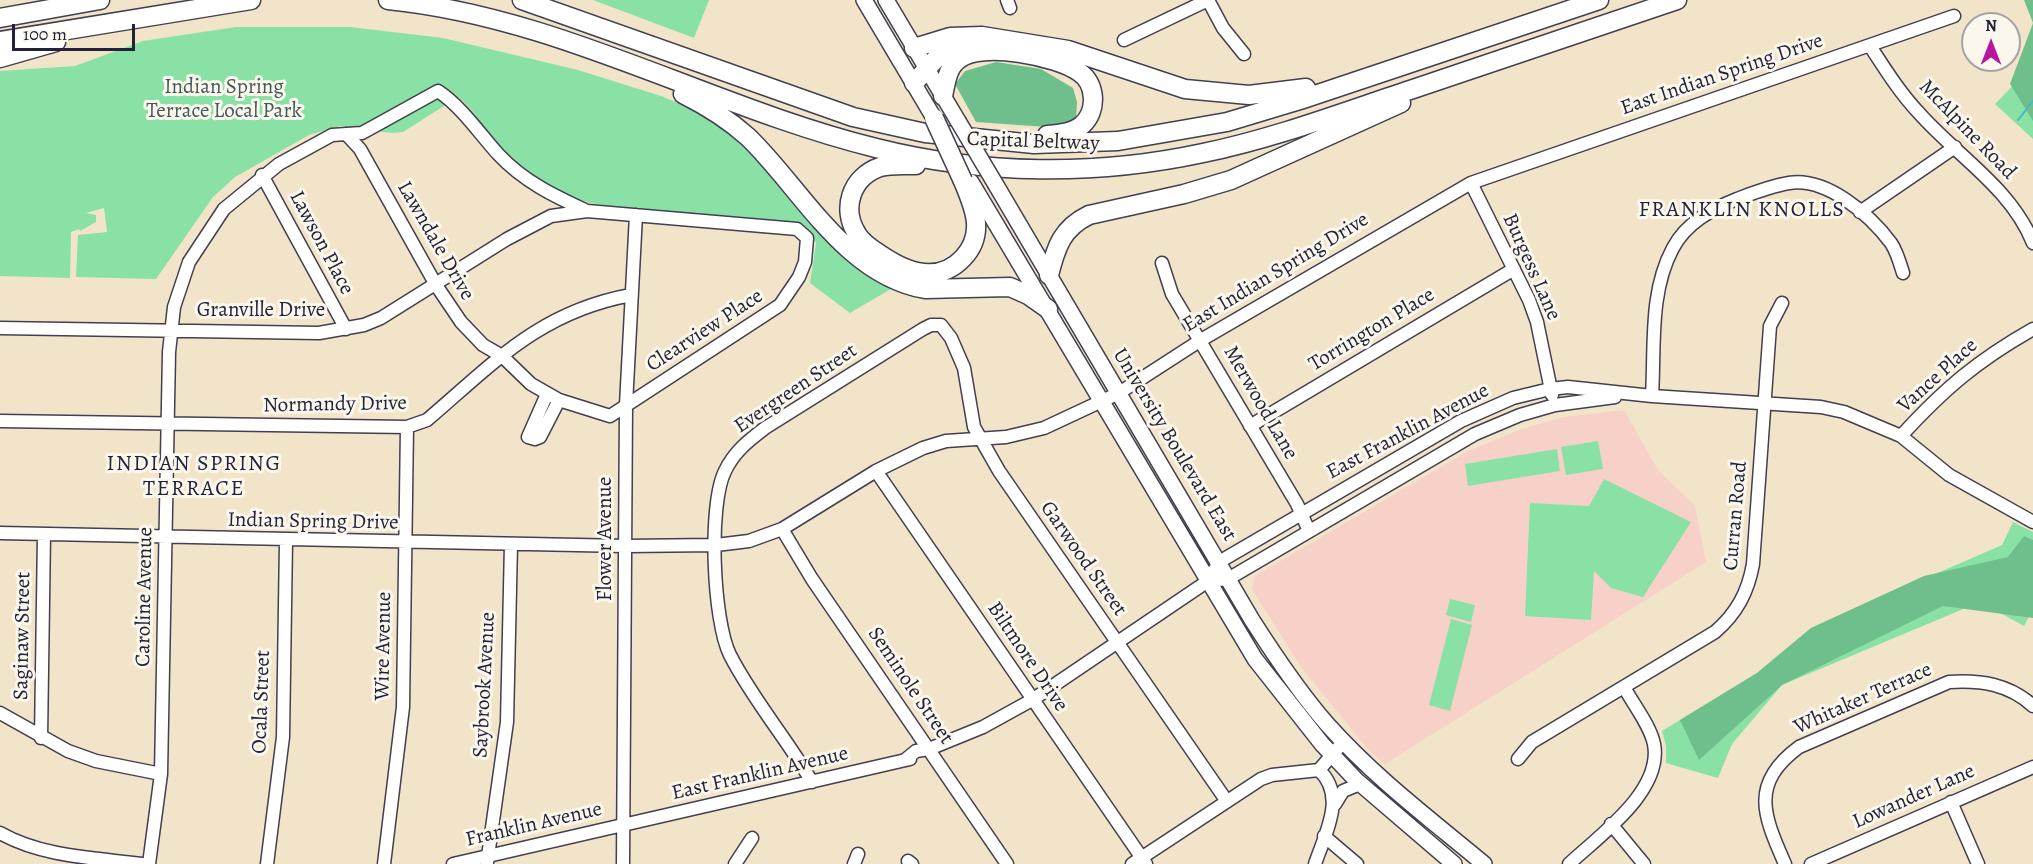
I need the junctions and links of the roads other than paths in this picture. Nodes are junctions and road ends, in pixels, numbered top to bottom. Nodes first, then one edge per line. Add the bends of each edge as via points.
1 (100, 0) edge
2 (250, 0) edge
3 (388, 0) edge
4 (522, 0) edge
5 (864, 0) edge
6 (886, 0) edge
7 (1208, 0) edge
8 (1599, 0) edge
9 (1677, 0) edge
10 (170, 12) junction
11 (1954, 16) dead end
12 (0, 18) edge
13 (1013, 39) junction
14 (1124, 40) dead end
15 (0, 41) edge
16 (573, 43) junction
17 (1870, 46) junction
18 (914, 48) junction
19 (1244, 54) dead end
20 (0, 58) edge
21 (926, 68) junction
22 (1473, 69) junction
23 (1385, 72) junction
24 (914, 83) junction
25 (943, 96) junction
26 (934, 118) joint
27 (346, 134) junction
28 (975, 140) junction
29 (1955, 147) junction
30 (1035, 170) junction
31 (262, 175) junction
32 (967, 182) junction
33 (1472, 183) junction
34 (587, 211) junction
35 (1860, 212) junction
36 (636, 214) junction
37 (2033, 243) edge
38 (807, 247) joint
39 (1162, 263) dead end
40 (1514, 268) junction
41 (1903, 273) dead end
42 (1049, 275) junction
43 (435, 285) junction
44 (631, 295) junction
45 (1782, 303) dead end
46 (1048, 309) junction
47 (941, 325) joint
48 (0, 328) edge
49 (346, 329) junction
50 (2033, 329) edge
51 (171, 330) junction
52 (1201, 340) junction
53 (502, 356) junction
54 (1550, 389) junction
55 (1119, 393) junction
56 (547, 394) junction
57 (1652, 396) junction
58 (559, 400) junction
59 (1102, 402) junction
60 (1764, 403) junction
61 (626, 405) junction
62 (1555, 405) junction
63 (0, 421) edge
64 (167, 424) junction
65 (1250, 426) junction
66 (407, 427) junction
67 (1901, 436) junction
68 (980, 438) junction
69 (876, 471) junction
70 (1302, 514) junction
71 (2033, 522) edge
72 (782, 529) junction
73 (1309, 531) junction
74 (0, 533) edge
75 (44, 534) junction
76 (166, 538) junction
77 (286, 541) junction
78 (405, 543) junction
79 (511, 544) junction
80 (716, 545) junction
81 (625, 546) junction
82 (1218, 562) junction
83 (1228, 579) junction
84 (1208, 581) junction
85 (1118, 643) junction
86 (1624, 687) junction
87 (1032, 700) junction
88 (2033, 706) edge
89 (0, 713) edge
90 (41, 738) junction
91 (1344, 741) junction
92 (929, 749) junction
93 (1332, 754) junction
94 (1518, 759) dead end
95 (2033, 767) edge
96 (1319, 770) junction
97 (161, 774) junction
98 (812, 782) junction
99 (1360, 784) junction
100 (1226, 800) junction
101 (1952, 802) junction
102 (1335, 804) junction
103 (1611, 824) junction
104 (624, 826) junction
105 (0, 833) edge
106 (1324, 836) junction
107 (752, 838) dead end
108 (487, 860) edge
109 (1140, 862) edge
110 (142, 864) edge
111 (149, 864) edge
112 (267, 864) edge
113 (384, 864) edge
114 (453, 864) edge
115 (623, 864) edge
116 (735, 864) edge
117 (1007, 864) edge
118 (1315, 864) edge
119 (1357, 864) edge
120 (1454, 864) edge
121 (1484, 864) edge
122 (1569, 864) edge
123 (1644, 864) edge
124 (1785, 864) edge
125 (1811, 864) edge
126 (1978, 864) edge

1 - 12 highway
2 - 10 highway
3 - 16 highway, Capital Beltway via 465,11
4 - 28 highway, Capital Beltway via 836,112 901,129
5 - 24 main road
6 - 18 main road, University Boulevard East
7 - 14 street
7 - 19 street via 1223,28
8 - 23 highway, Capital Beltway
9 - 22 highway, Capital Beltway
10 - 15 highway
10 - 20 highway
11 - 17 street, East Indian Spring Drive
13 - 18 highway via 966,35
13 - 21 highway via 953,47
13 - 23 highway via 1068,50 1185,89 1227,95 1287,92
16 - 30 highway, Capital Beltway via 775,118 877,148 935,160
16 - 46 highway via 672,88 732,123 843,243 897,281 925,289 1011,287
17 - 29 street, McAlpine Road via 1919,113
17 - 33 street, East Indian Spring Drive
18 - 21 main road, University Boulevard East
21 - 24 highway
21 - 25 main road, University Boulevard East
22 - 30 highway, Capital Beltway via 1205,153 1122,166
22 - 42 highway via 1231,180 1077,220 1059,239
23 - 28 highway, Capital Beltway via 1227,122 1155,137 1082,144
24 - 26 main road
25 - 28 highway via 953,64 960,57 978,52 1050,59 1081,72 1088,81 1093,103 1083,125 1071,131 1037,136
25 - 42 main road, University Boulevard East, bridge
26 - 32 highway, bridge
27 - 31 street, Caroline Avenue via 332,135
27 - 34 street, Caroline Avenue via 362,133 438,91 531,183
27 - 43 street, Lawndale Drive via 360,149
29 - 35 street
29 - 37 street, McAlpine Road via 2002,194
30 - 32 highway via 898,165 877,168 860,180 849,199 854,229 867,245 903,269 927,274 952,267 970,250 976,231
31 - 49 street, Lawson Place
31 - 51 street, Caroline Avenue via 224,209 202,240 178,292
32 - 46 main road, University Boulevard East
33 - 40 street, Burgess Lane
33 - 52 street, East Indian Spring Drive
34 - 36 street, Granville Drive
34 - 43 street, Granville Drive via 551,216 531,224
35 - 41 street via 1891,243
35 - 57 street via 1836,193 1813,184 1790,183 1715,208 1700,218 1673,247 1660,277
36 - 38 street, Granville Drive via 797,229 807,238
36 - 44 street, Flower Avenue
38 - 61 street, Clearview Place via 799,277 780,305
39 - 52 street, Merwood Lane via 1172,294
40 - 54 street, Burgess Lane via 1537,322
40 - 65 street, Torrington Place
42 - 55 main road, University Boulevard East
43 - 49 street, Granville Drive via 381,318
43 - 53 street, Lawndale Drive via 461,322 483,345
44 - 53 street, Normandy Drive via 599,301 561,316 530,333
44 - 61 street, Flower Avenue
45 - 60 street, Curran Road via 1770,326
46 - 59 main road, University Boulevard East
47 - 68 street, Garwood Street via 964,368 974,427
47 - 80 street, Evergreen Street via 923,329 742,446 721,481 716,504
48 - 51 street, Granville Drive
49 - 51 street, Granville Drive via 319,333
50 - 67 street, Vance Place via 1965,372
51 - 64 street, Caroline Avenue
52 - 55 street, East Indian Spring Drive
52 - 65 street, Merwood Lane
53 - 56 street, Lawndale Drive
53 - 66 street, Normandy Drive via 426,420
54 - 57 street, East Franklin Avenue via 1568,387
54 - 62 street, Burgess Lane
54 - 70 street, East Franklin Avenue via 1513,398 1461,421
55 - 59 street, East Indian Spring Drive
55 - 82 main road, University Boulevard East
56 - 58 street, Lawndale Drive
56 - 58 street via 528,436 540,436
57 - 60 street, East Franklin Avenue
57 - 62 street, East Franklin Avenue via 1619,396
58 - 61 street, Lawndale Drive via 610,416
59 - 68 street, East Indian Spring Drive via 1044,428 1006,437
59 - 84 main road, University Boulevard East
60 - 67 street, East Franklin Avenue via 1844,411
60 - 86 street, Curran Road via 1753,564 1741,602 1715,632
61 - 81 street, Flower Avenue
62 - 73 street, East Franklin Avenue via 1475,434
63 - 64 street, Normandy Drive
64 - 66 street, Normandy Drive
64 - 76 street, Caroline Avenue
65 - 70 street, Merwood Lane
66 - 78 street, Wire Avenue
67 - 71 street, East Franklin Avenue via 1949,475
68 - 69 street, East Indian Spring Drive via 923,448
68 - 85 street, Garwood Street
69 - 72 street, East Indian Spring Drive
69 - 87 street, Biltmore Drive
70 - 73 street, Merwood Lane
70 - 82 street, East Franklin Avenue
72 - 80 street, East Indian Spring Drive via 749,542
72 - 92 street, Seminole Street
73 - 83 street, East Franklin Avenue
74 - 75 street, Indian Spring Drive
75 - 76 street, Indian Spring Drive
75 - 90 street, Saginaw Street
76 - 77 street, Indian Spring Drive
76 - 97 street, Caroline Avenue
77 - 78 street, Indian Spring Drive
77 - 112 street, Ocala Street via 283,738
78 - 79 street, Indian Spring Drive
78 - 113 street, Wire Avenue via 403,707
79 - 81 street, Indian Spring Drive
79 - 108 street, Saybrook Avenue via 507,722
80 - 81 street, East Indian Spring Drive
80 - 98 street, Evergreen Street via 718,617 723,639 742,676
81 - 104 street, Flower Avenue
82 - 83 main road, University Boulevard East
82 - 84 street, East Franklin Avenue
83 - 84 street, East Franklin Avenue
83 - 91 main road, University Boulevard East via 1280,663
84 - 85 street, East Franklin Avenue
84 - 93 main road, University Boulevard East via 1255,659
85 - 87 street, East Franklin Avenue
85 - 100 street, Garwood Street
86 - 94 street, Curran Road via 1532,742
86 - 103 street via 1651,738 1655,760 1645,790
87 - 92 street, East Franklin Avenue via 983,728
87 - 109 street, Biltmore Drive
88 - 124 street, Whitaker Terrace via 2002,686 1972,680 1949,682 1798,747 1783,759 1770,779 1764,803 1767,821
89 - 90 street
90 - 97 street via 96,761
91 - 93 street
91 - 121 main road, University Boulevard East via 1399,795
92 - 98 street, East Franklin Avenue via 916,751 905,760
92 - 117 street, Seminole Street
93 - 96 street
93 - 99 main road, University Boulevard East
95 - 101 street, Lowander Lane
96 - 100 street via 1272,775
96 - 102 street via 1332,788
97 - 111 street, Caroline Avenue
98 - 104 street, East Franklin Avenue
99 - 102 street via 1343,791
99 - 120 main road, University Boulevard East
100 - 109 street
101 - 125 street, Lowander Lane
101 - 126 street
102 - 106 street
103 - 122 street
103 - 123 street
104 - 108 street, Franklin Avenue
104 - 115 street, Flower Avenue
105 - 110 street via 19,844
106 - 118 street
106 - 119 street
107 - 116 street
108 - 114 street, Franklin Avenue

